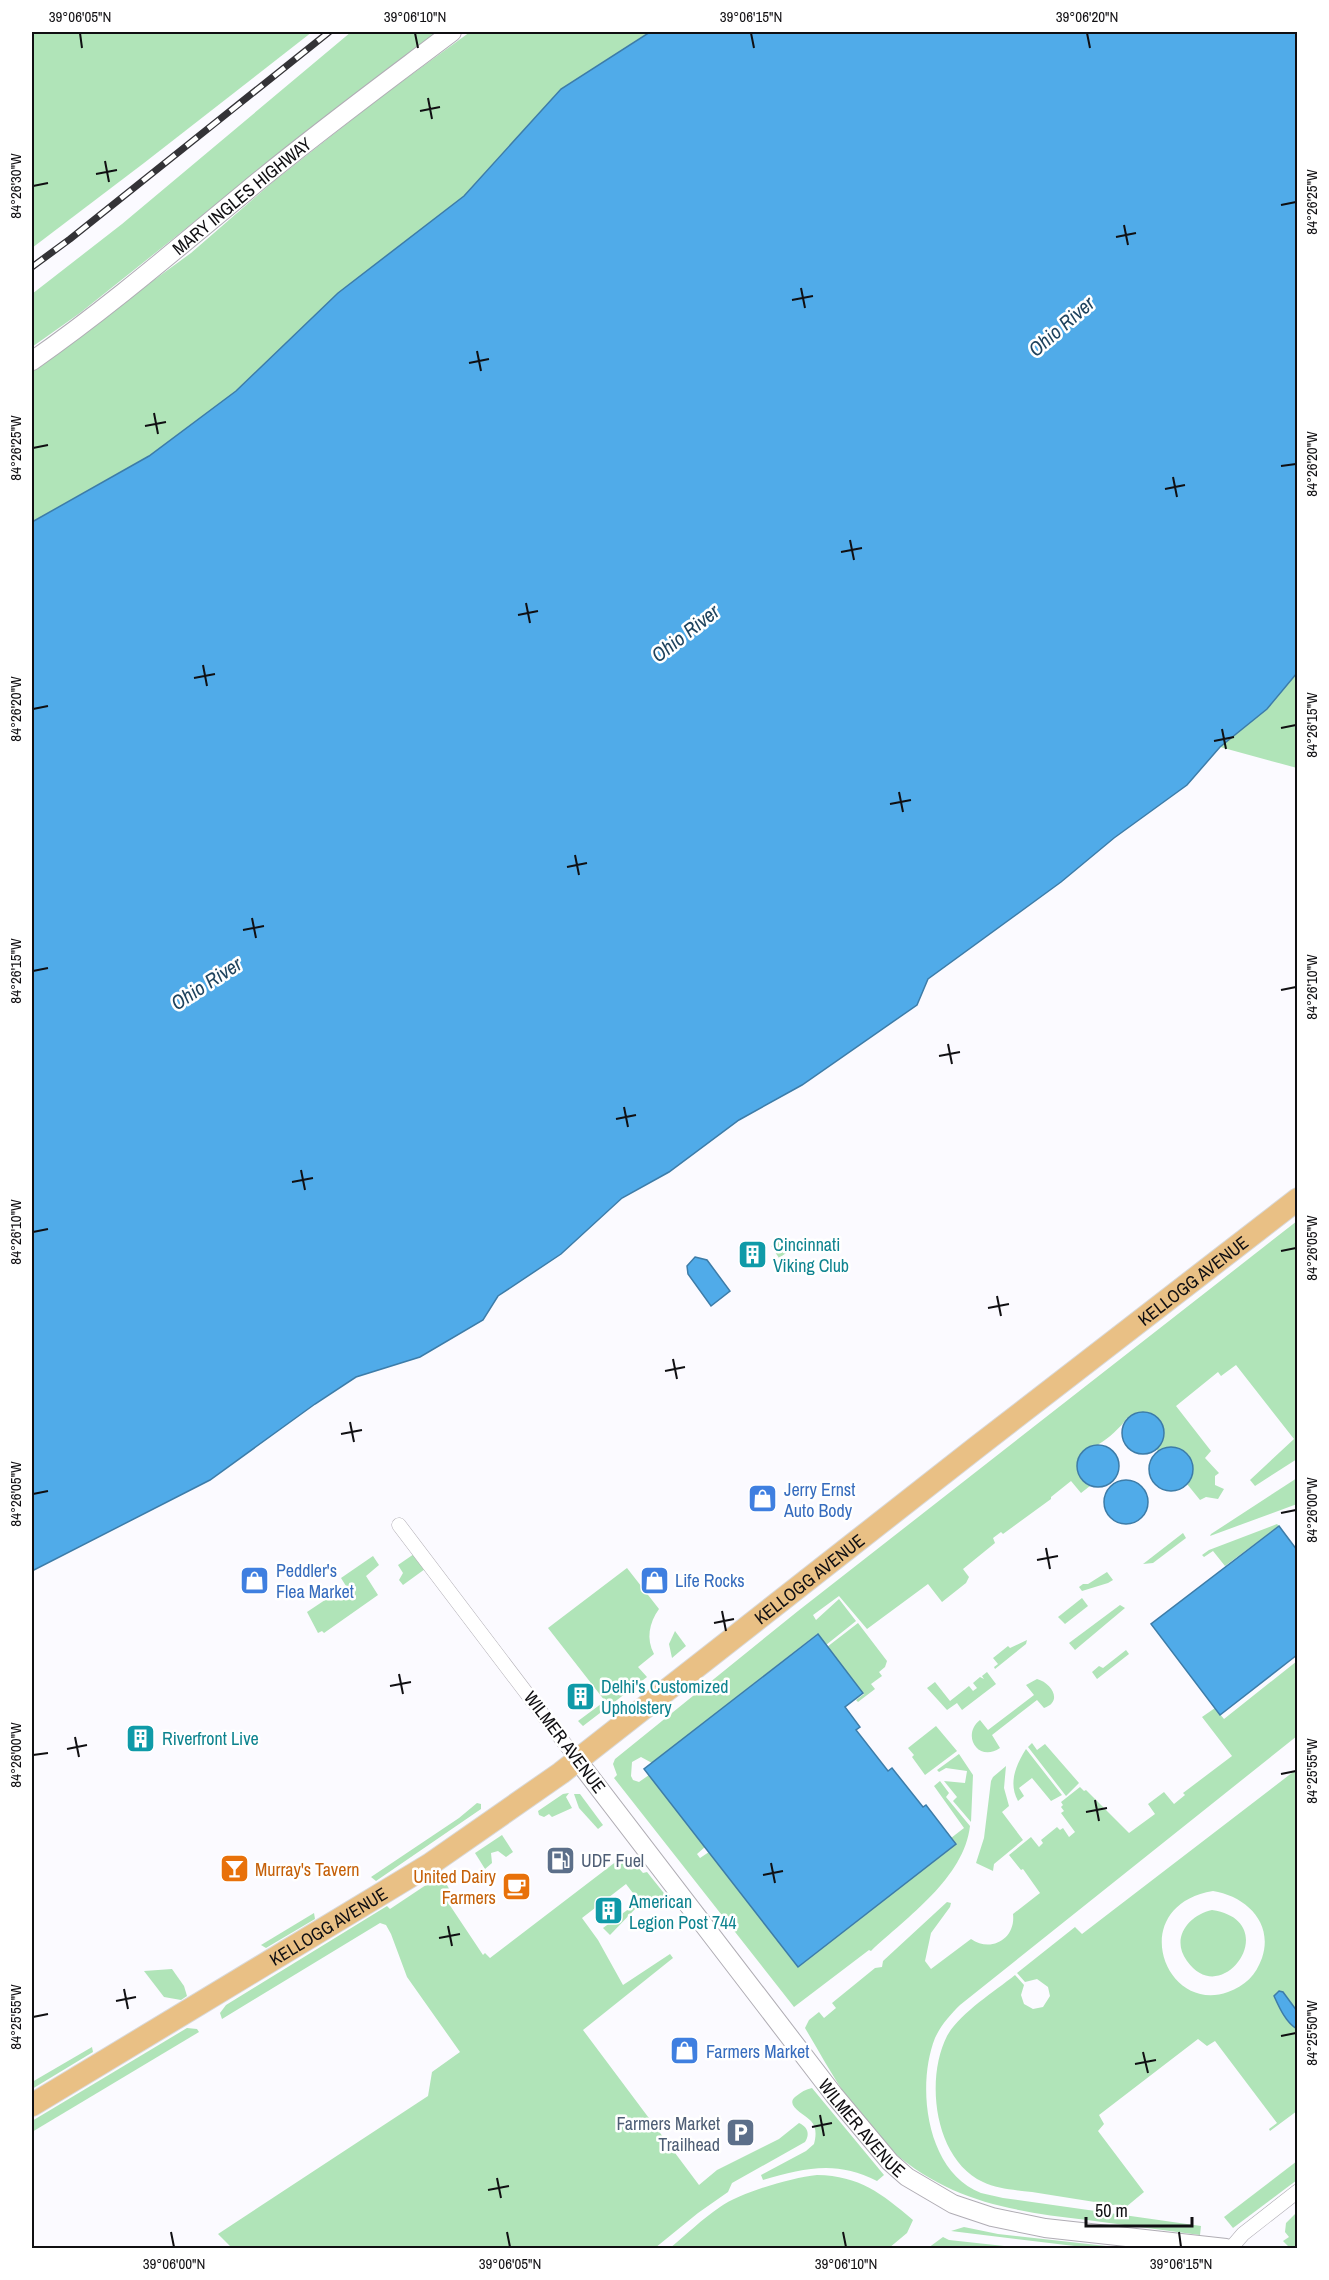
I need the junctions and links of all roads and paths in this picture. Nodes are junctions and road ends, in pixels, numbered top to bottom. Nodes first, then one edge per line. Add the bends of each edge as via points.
1 (453, 32) edge
2 (32, 361) edge
3 (1298, 1199) edge
4 (399, 1525) dead end
5 (578, 1761) junction
6 (32, 2105) edge
7 (1298, 2191) edge
8 (1226, 2248) edge
9 (1231, 2248) edge

1 - 2 street, MARY INGLES HIGHWAY
3 - 5 main road, KELLOGG AVENUE
4 - 5 street, WILMER AVENUE
5 - 6 main road, KELLOGG AVENUE via 429,1865
5 - 8 street, WILMER AVENUE via 834,2095 907,2177 953,2204 992,2217 1045,2228
7 - 9 street

